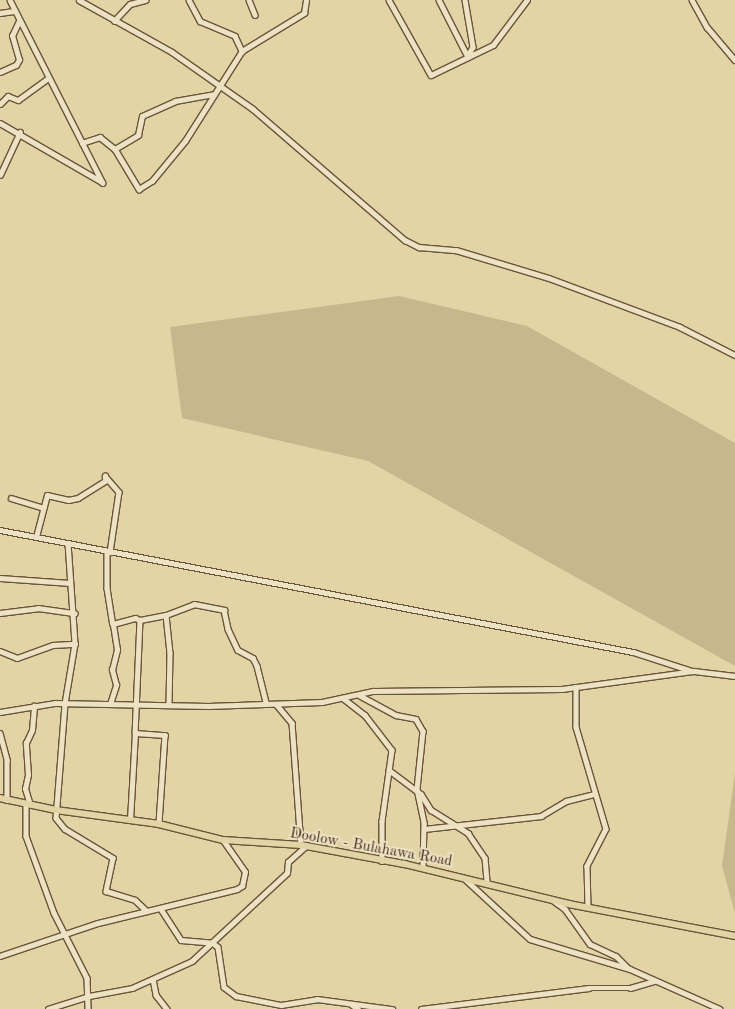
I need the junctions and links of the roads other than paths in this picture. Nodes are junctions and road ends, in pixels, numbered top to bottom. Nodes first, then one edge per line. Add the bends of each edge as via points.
1 (10, 0) edge
2 (79, 0) edge
3 (145, 0) edge
4 (189, 0) edge
5 (249, 0) edge
6 (306, 0) edge
7 (390, 0) edge
8 (439, 0) edge
9 (466, 0) edge
10 (692, 0) edge
11 (525, 1) edge
12 (14, 11) junction
13 (0, 13) edge
14 (255, 15) dead end
15 (19, 21) junction
16 (114, 21) junction
17 (242, 51) junction
18 (468, 57) junction
19 (735, 60) edge
20 (0, 72) edge
21 (48, 78) junction
22 (218, 84) junction
23 (213, 94) junction
24 (0, 104) edge
25 (0, 123) edge
26 (20, 132) junction
27 (82, 143) junction
28 (115, 149) junction
29 (1, 173) edge
30 (735, 355) edge
31 (11, 498) dead end
32 (44, 508) junction
33 (0, 530) edge
34 (36, 537) junction
35 (68, 543) junction
36 (109, 552) junction
37 (0, 578) edge
38 (70, 583) junction
39 (0, 613) edge
40 (75, 613) junction
41 (166, 615) junction
42 (140, 620) junction
43 (113, 624) junction
44 (75, 644) junction
45 (0, 651) edge
46 (694, 672) junction
47 (735, 676) edge
48 (576, 687) junction
49 (356, 695) junction
50 (343, 698) junction
51 (169, 703) junction
52 (266, 703) junction
53 (65, 704) junction
54 (110, 704) junction
55 (138, 704) junction
56 (276, 704) junction
57 (34, 706) junction
58 (0, 712) edge
59 (0, 733) edge
60 (135, 733) junction
61 (389, 770) junction
62 (418, 791) junction
63 (594, 794) junction
64 (0, 798) edge
65 (6, 800) junction
66 (28, 805) junction
67 (56, 810) junction
68 (130, 820) junction
69 (159, 824) junction
70 (461, 827) junction
71 (424, 829) junction
72 (223, 840) junction
73 (303, 845) junction
74 (382, 861) junction
75 (423, 868) junction
76 (462, 876) junction
77 (486, 882) junction
78 (549, 898) junction
79 (588, 907) junction
80 (161, 909) junction
81 (147, 910) junction
82 (65, 936) junction
83 (735, 936) edge
84 (213, 943) junction
85 (0, 956) edge
86 (630, 969) junction
87 (153, 979) junction
88 (655, 981) junction
89 (89, 996) junction
90 (348, 1002) junction
91 (48, 1009) edge
92 (88, 1009) edge
93 (167, 1009) edge
94 (358, 1009) edge
95 (392, 1009) edge
96 (421, 1009) edge
97 (720, 1009) edge

1 - 12 street
2 - 16 street
3 - 16 street via 130,4
4 - 17 street via 200,21 235,36
5 - 14 street
6 - 17 street via 304,13
7 - 18 street via 431,76
8 - 18 street
9 - 18 street via 473,47
10 - 19 street via 707,27
11 - 18 street via 493,45
12 - 13 street
12 - 15 street
15 - 20 street via 12,36 19,60 16,66
15 - 21 street via 28,32
16 - 22 street via 172,52
17 - 22 street
21 - 24 street via 18,100 8,96
21 - 27 street
22 - 23 street
22 - 30 street via 253,109 405,240 419,247 456,250 549,278 680,327
23 - 28 street via 175,101 142,116 138,135
23 - 28 street via 172,158 152,181 139,189
25 - 26 street
26 - 27 street via 103,183
26 - 29 street
27 - 28 street via 100,137
31 - 32 street
32 - 34 street
32 - 36 street via 47,495 78,498 105,481 105,476 120,492
33 - 34 street
34 - 35 street
35 - 36 street
35 - 38 street
36 - 43 street via 107,588
36 - 46 street via 633,652
37 - 38 street
38 - 40 street
39 - 40 street via 38,608
40 - 44 street
41 - 42 street
41 - 51 street via 170,653
41 - 52 street via 194,604 224,610 228,629 238,650 253,658 258,666
42 - 43 street via 135,618
42 - 55 street
43 - 54 street via 117,650 112,670 116,685
44 - 45 street via 53,645 17,658
44 - 53 street
46 - 47 street
46 - 48 street
48 - 49 street via 373,691
48 - 63 street via 576,727
49 - 50 street
49 - 62 street via 370,698 396,715 416,719 423,741
50 - 56 street
50 - 61 street via 365,716 377,735 389,745
51 - 52 street via 208,706
51 - 55 street
52 - 56 street
53 - 54 street
53 - 57 street
53 - 67 street via 62,774
54 - 55 street
55 - 60 street
56 - 73 street via 292,723
57 - 58 street
57 - 66 street via 32,730 26,742 28,775 25,789
59 - 65 street via 7,760
60 - 68 street
60 - 69 street via 165,735
61 - 62 street
61 - 74 street via 382,821
62 - 70 street via 430,810
62 - 71 street
63 - 70 street via 566,801 540,816
63 - 79 street via 606,829 586,866
64 - 65 main road, Doolow - Bulahawa Road
65 - 66 main road, Doolow - Bulahawa Road
66 - 67 main road, Doolow - Bulahawa Road
66 - 82 street via 26,836
67 - 68 main road, Doolow - Bulahawa Road
67 - 81 street via 59,824 113,858 106,891 135,900
68 - 69 main road, Doolow - Bulahawa Road
69 - 72 main road, Doolow - Bulahawa Road
70 - 71 street
70 - 77 street via 485,858
71 - 75 street
72 - 73 main road, Doolow - Bulahawa Road
72 - 80 street via 245,872 242,886
73 - 74 main road, Doolow - Bulahawa Road
73 - 84 street via 288,862 287,873
74 - 75 main road, Doolow - Bulahawa Road
75 - 76 main road, Doolow - Bulahawa Road
76 - 77 main road, Doolow - Bulahawa Road
76 - 86 street via 530,939
77 - 78 main road, Doolow - Bulahawa Road
78 - 79 main road, Doolow - Bulahawa Road
78 - 86 street via 565,909 590,944 616,956
79 - 83 main road, Doolow - Bulahawa Road
80 - 81 street
80 - 84 street via 181,940
81 - 82 street via 98,923
82 - 85 street
82 - 89 street via 86,978
84 - 87 street via 192,961
84 - 90 street via 220,952 224,987 236,996 281,1005 316,999
86 - 88 street
87 - 89 street via 132,988
87 - 93 street via 156,995
88 - 96 street via 630,988 589,988
88 - 97 street
89 - 91 street
89 - 92 street
90 - 94 street
90 - 95 street

